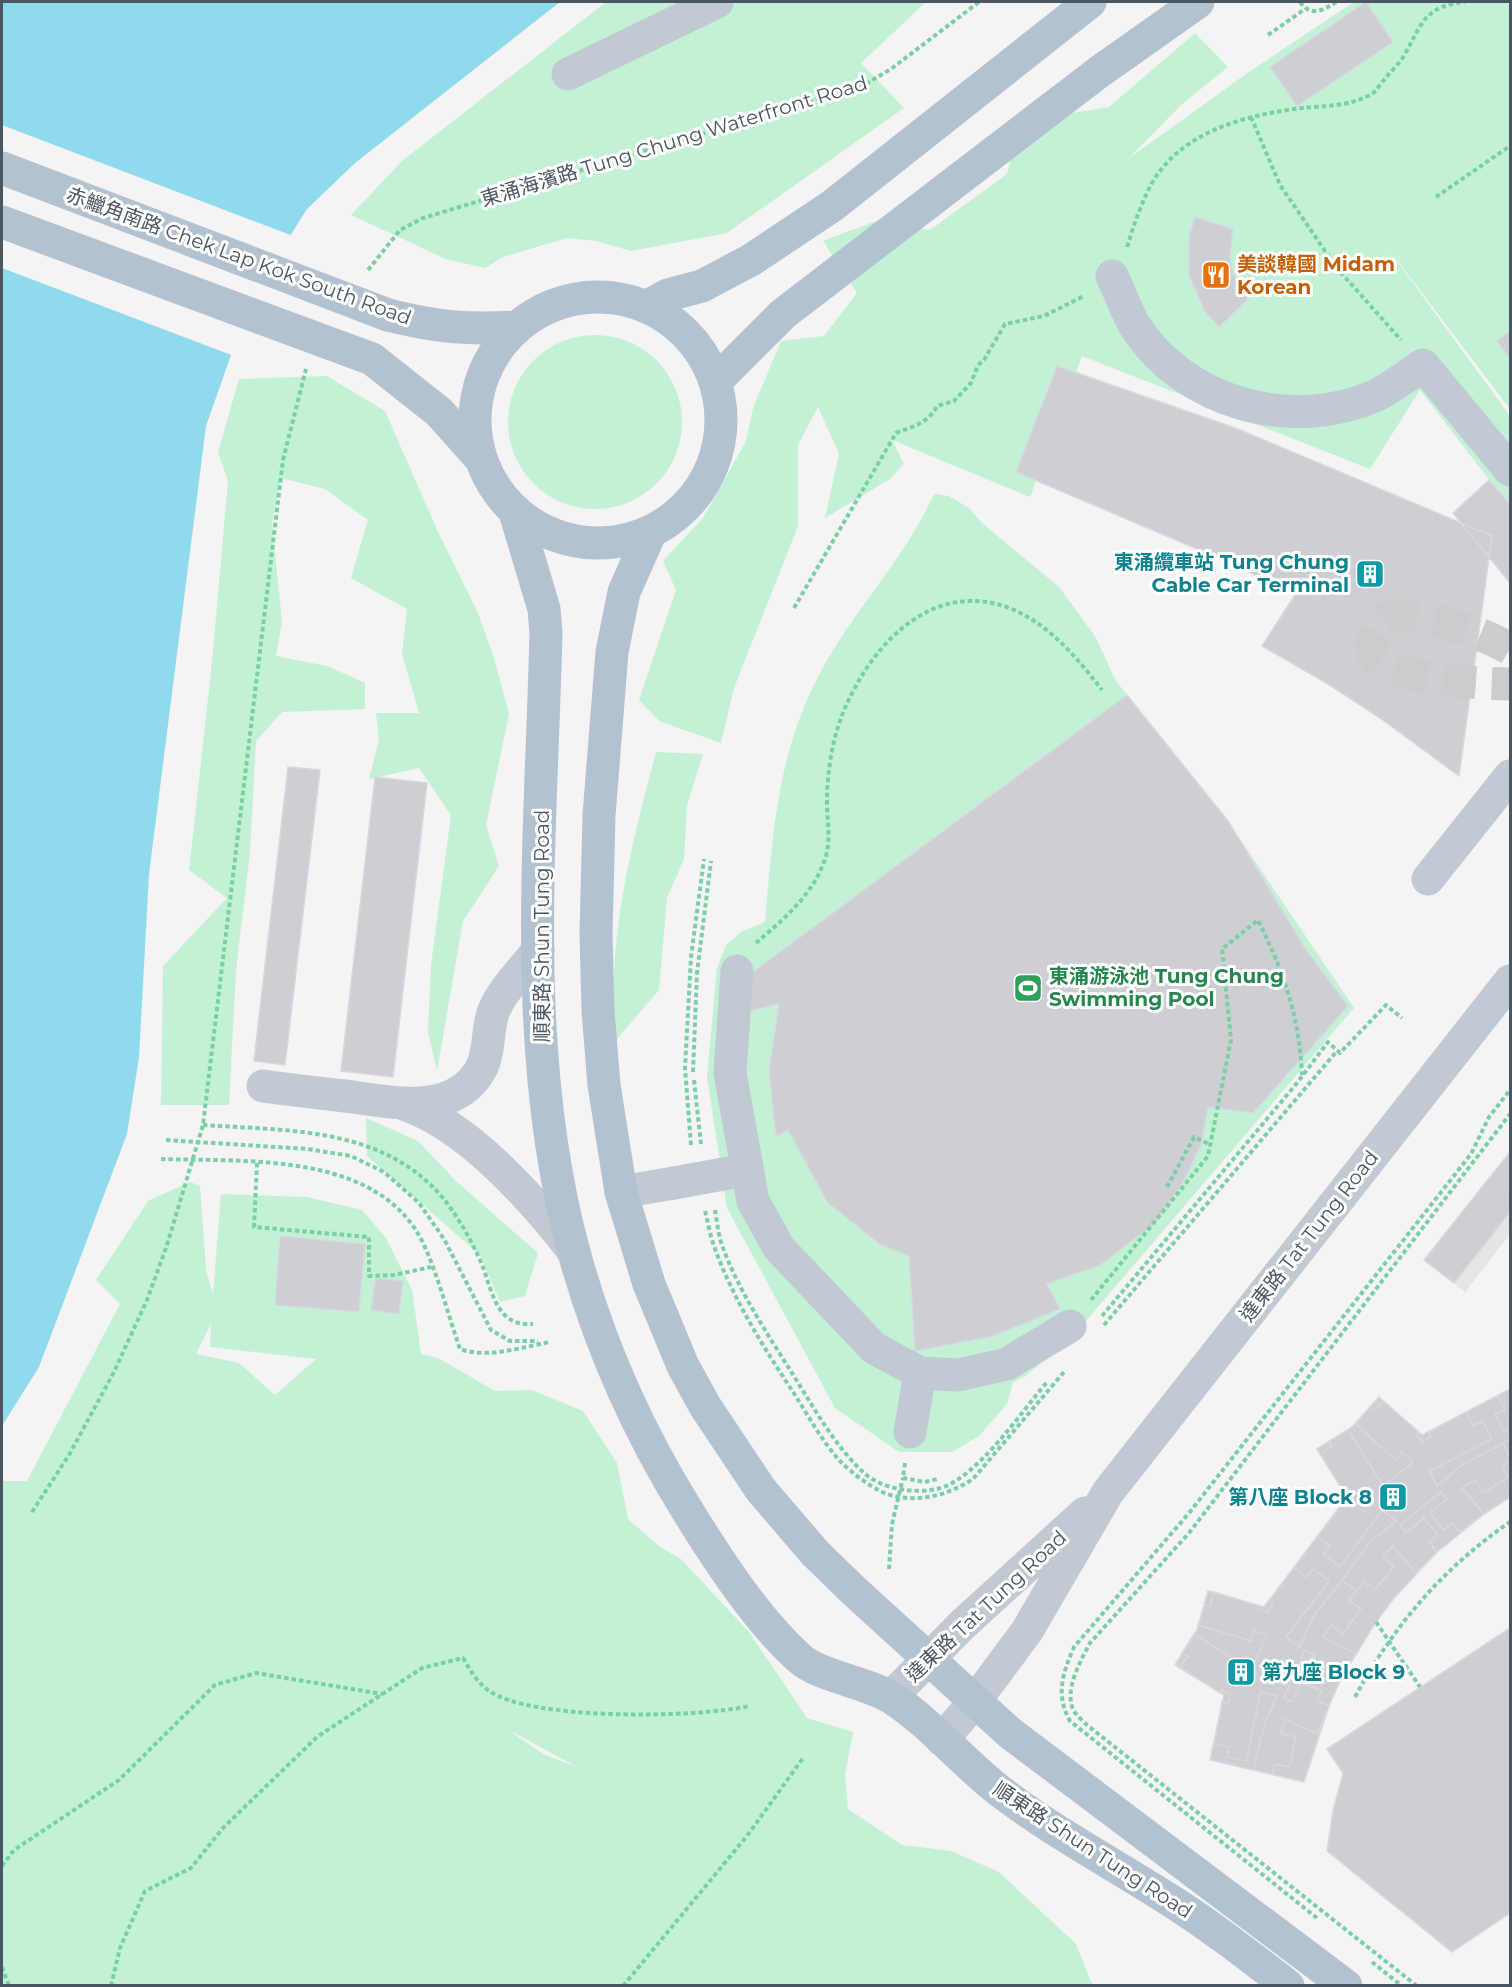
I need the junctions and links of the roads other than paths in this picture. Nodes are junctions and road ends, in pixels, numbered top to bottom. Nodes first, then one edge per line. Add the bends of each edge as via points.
1 (717, 2) edge
2 (1090, 2) edge
3 (1198, 2) edge
4 (568, 74) dead end
5 (2, 168) edge
6 (2, 222) edge
7 (1112, 276) road end
8 (646, 307) junction
9 (516, 327) junction
10 (715, 382) junction
11 (480, 458) junction
12 (1510, 470) edge
13 (515, 512) junction
14 (651, 531) junction
15 (1510, 776) edge
16 (1428, 879) dead end
17 (538, 950) junction
18 (737, 971) road end
19 (1510, 981) edge
20 (263, 1086) dead end
21 (404, 1104) junction
22 (743, 1170) junction
23 (621, 1192) junction
24 (574, 1252) junction
25 (1089, 1326) road end
26 (920, 1373) junction
27 (910, 1432) dead end
28 (1108, 1492) junction
29 (928, 1659) junction
30 (891, 1697) junction
31 (975, 1701) junction
32 (942, 1740) junction
33 (1288, 1986) edge
34 (1346, 1986) edge

1 - 4 street
2 - 8 main road via 832,206 751,260 702,286
3 - 10 main road via 1099,72 783,314
5 - 9 main road, 赤鱲角南路 Chek Lap Kok South Road, bridge via 388,315 466,330
6 - 11 main road, bridge via 372,359 439,412
7 - 12 street via 1135,326 1171,367 1217,396 1270,411 1325,411 1377,395 1423,365
8 - 9 main road via 610,298 572,299 541,310
8 - 10 main road via 669,319 689,337 705,358
9 - 11 main road via 482,375 474,428
10 - 14 main road via 722,425 712,469 687,506
11 - 13 main road via 494,487
13 - 14 main road via 542,529 580,542 628,540
13 - 17 main road, 順東路 Shun Tung Road via 544,609 546,633
14 - 23 main road, 順東路 Shun Tung Road via 624,592 612,652 599,815 598,1011 604,1085
15 - 16 street
17 - 21 street via 499,999 482,1067 472,1081 447,1098
17 - 24 main road, 順東路 Shun Tung Road via 546,1097 557,1176
18 - 22 street via 730,1073
19 - 28 street, 達東路 Tat Tung Road
20 - 21 street via 302,1079
21 - 24 street via 436,1117 470,1142 545,1215
22 - 23 street, bridge
22 - 26 street via 753,1201 779,1248 874,1348
23 - 29 main road, 順東路 Shun Tung Road via 668,1333 731,1447 815,1553
24 - 30 main road, 順東路 Shun Tung Road via 604,1342 643,1432 718,1558 802,1662
25 - 26 street via 1007,1364 958,1375
26 - 27 street
28 - 29 street, 達東路 Tat Tung Road
28 - 31 street, 達東路 Tat Tung Road via 1027,1631
29 - 30 street, 達東路 Tat Tung Road
29 - 31 main road, 順東路 Shun Tung Road
30 - 32 main road, 順東路 Shun Tung Road
31 - 32 street, 達東路 Tat Tung Road
31 - 34 main road, 順東路 Shun Tung Road via 1010,1733
32 - 33 main road, 順東路 Shun Tung Road via 999,1791 1211,1927

